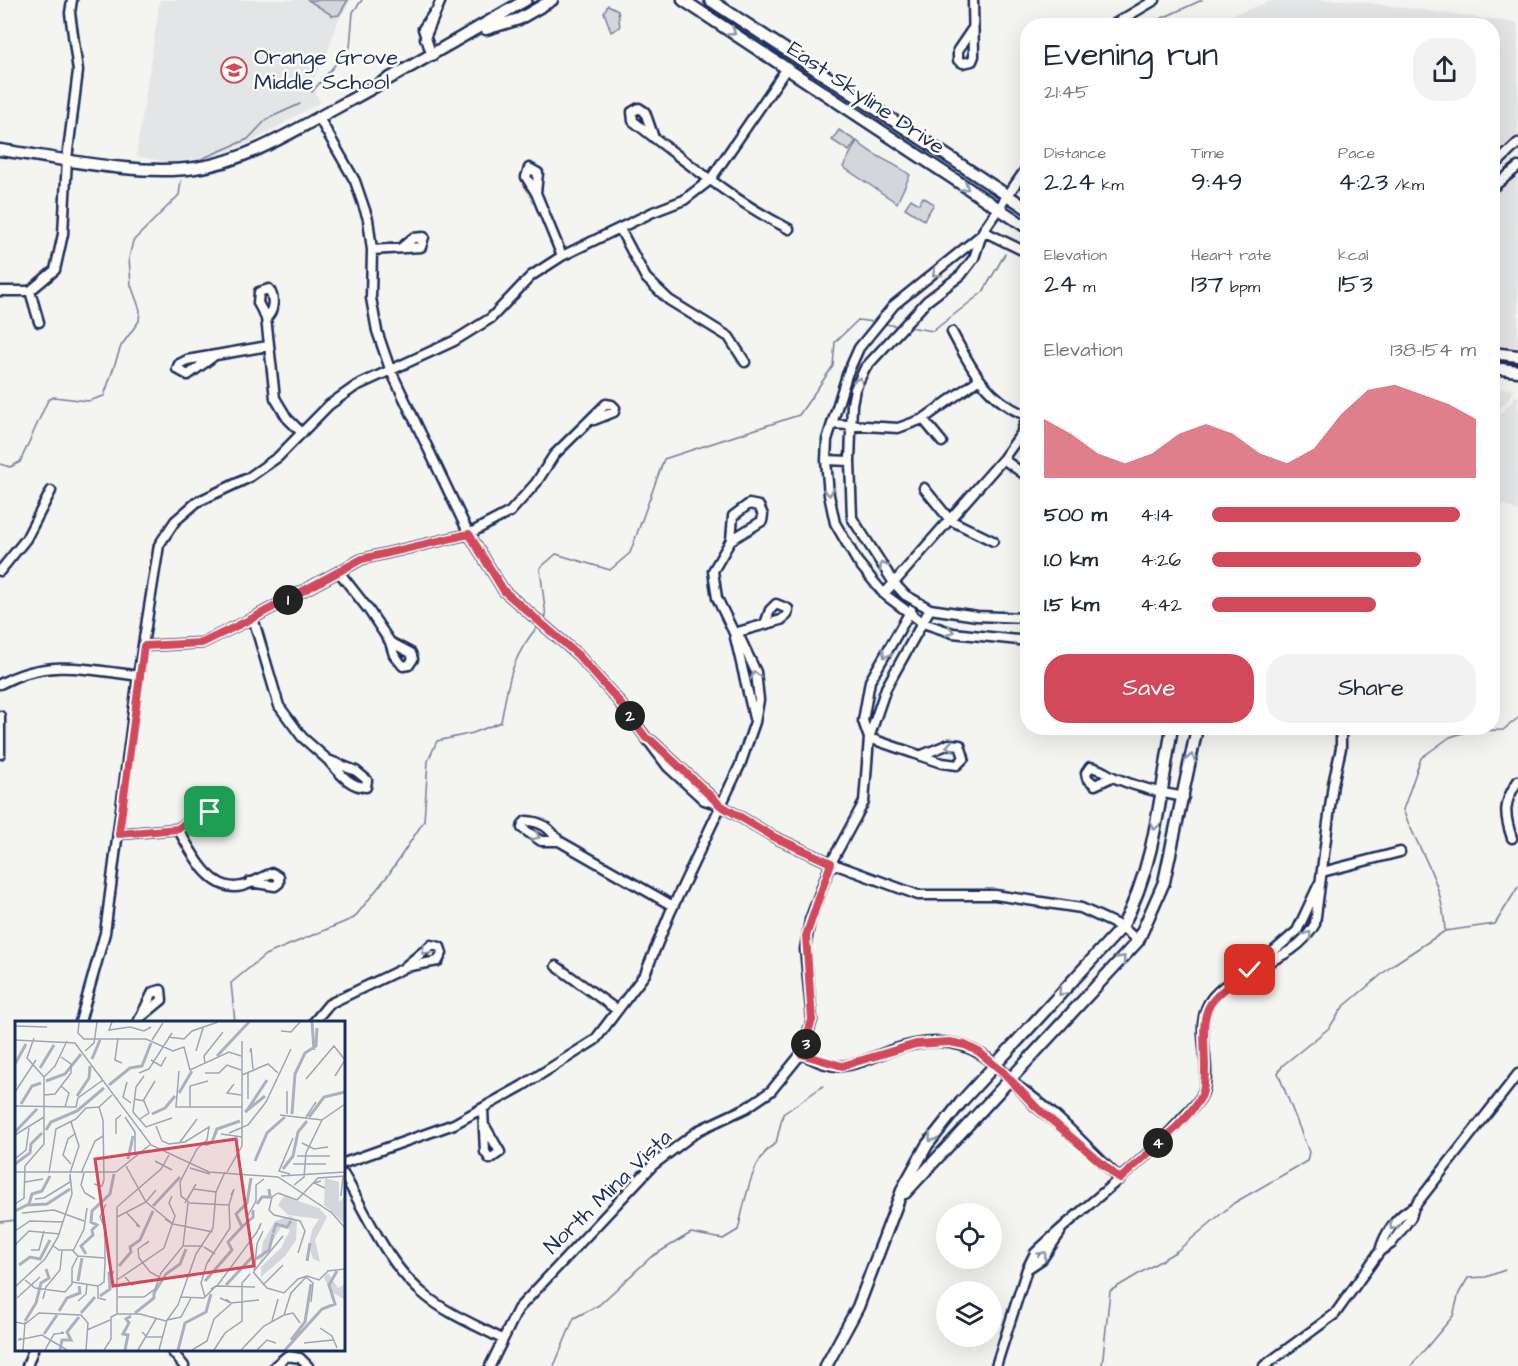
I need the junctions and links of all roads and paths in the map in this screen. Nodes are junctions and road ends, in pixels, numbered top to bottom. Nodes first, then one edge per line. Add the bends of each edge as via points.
1 (72, 0) edge
2 (441, 0) edge
3 (526, 0) edge
4 (552, 0) edge
5 (683, 0) edge
6 (710, 0) edge
7 (973, 0) edge
8 (1155, 0) edge
9 (1125, 18) edge
10 (974, 28) dead end
11 (475, 32) junction
12 (432, 56) junction
13 (787, 68) junction
14 (831, 98) junction
15 (319, 118) junction
16 (911, 132) junction
17 (654, 138) dead end
18 (1518, 143) edge
19 (0, 150) edge
20 (67, 159) junction
21 (1500, 160) edge
22 (1518, 167) edge
23 (1020, 178) edge
24 (710, 180) junction
25 (1500, 182) edge
26 (537, 193) dead end
27 (1008, 196) junction
28 (1020, 204) edge
29 (998, 209) junction
30 (1020, 223) edge
31 (620, 229) junction
32 (789, 229) dead end
33 (982, 233) junction
34 (401, 248) dead end
35 (372, 250) junction
36 (1020, 250) edge
37 (562, 256) junction
38 (919, 287) junction
39 (0, 291) edge
40 (30, 291) junction
41 (927, 301) junction
42 (266, 318) dead end
43 (39, 322) dead end
44 (952, 332) dead end
45 (268, 346) junction
46 (1500, 354) edge
47 (214, 356) dead end
48 (1518, 356) edge
49 (745, 362) dead end
50 (390, 369) junction
51 (1500, 369) edge
52 (1518, 371) edge
53 (978, 380) junction
54 (1020, 413) edge
55 (923, 419) junction
56 (594, 420) dead end
57 (832, 424) junction
58 (851, 426) junction
59 (302, 433) junction
60 (1020, 435) edge
61 (942, 442) dead end
62 (1003, 459) junction
63 (826, 460) junction
64 (850, 461) junction
65 (1020, 471) edge
66 (924, 488) dead end
67 (51, 491) dead end
68 (852, 518) junction
69 (950, 520) junction
70 (836, 523) junction
71 (469, 534) junction
72 (731, 540) junction
73 (993, 541) dead end
74 (0, 571) edge
75 (339, 572) junction
76 (894, 583) junction
77 (884, 594) junction
78 (916, 603) junction
79 (930, 609) junction
80 (909, 613) junction
81 (253, 618) junction
82 (1020, 618) edge
83 (923, 623) junction
84 (765, 624) dead end
85 (734, 632) junction
86 (1020, 640) edge
87 (390, 642) dead end
88 (144, 646) junction
89 (138, 676) junction
90 (0, 684) edge
91 (0, 716) edge
92 (1171, 735) edge
93 (1196, 735) edge
94 (1341, 735) edge
95 (869, 738) junction
96 (0, 754) edge
97 (922, 755) dead end
98 (328, 760) dead end
99 (1112, 777) dead end
100 (1518, 781) edge
101 (1160, 793) junction
102 (1184, 797) junction
103 (720, 805) junction
104 (192, 818) dead end
105 (178, 829) junction
106 (119, 834) junction
107 (1512, 838) dead end
108 (559, 841) dead end
109 (1400, 852) dead end
110 (831, 863) junction
111 (1322, 872) junction
112 (250, 882) dead end
113 (1319, 884) junction
114 (674, 906) junction
115 (1122, 927) junction
116 (1138, 941) junction
117 (1263, 963) junction
118 (556, 966) dead end
119 (405, 967) dead end
120 (617, 1010) junction
121 (81, 1021) edge
122 (316, 1021) edge
123 (801, 1054) junction
124 (995, 1066) junction
125 (1518, 1074) edge
126 (1014, 1082) junction
127 (1518, 1085) edge
128 (1505, 1091) junction
129 (483, 1109) junction
130 (486, 1128) dead end
131 (345, 1163) edge
132 (345, 1177) edge
133 (1120, 1179) junction
134 (901, 1198) junction
135 (501, 1339) junction
136 (33, 1351) edge
137 (172, 1351) edge
138 (27, 1366) edge
139 (184, 1366) edge
140 (275, 1366) edge
141 (308, 1366) edge
142 (490, 1366) edge
143 (826, 1366) edge
144 (996, 1366) edge
145 (1264, 1366) edge

1 - 20 street via 70,13 78,71
2 - 12 street via 423,26
3 - 11 main road
4 - 11 main road via 519,19
5 -> 13 main road, East Skyline Drive
6 - 16 main road, East Skyline Drive
7 - 10 street
8 - 9 street
11 - 12 main road
12 - 15 main road
13 - 14 main road, East Skyline Drive
13 - 24 street
14 - 16 main road via 843,93 888,123
14 -> 29 main road, East Skyline Drive
15 - 20 main road via 234,159 195,168 145,169
15 - 35 street via 355,181 368,219
16 - 27 main road, East Skyline Drive
17 - 24 street
18 - 21 street
19 - 20 main road
20 - 40 street via 63,234 55,270
22 - 25 street
23 - 27 street
24 - 31 street via 684,200
24 - 32 street
26 - 37 street
27 - 28 main road, East Skyline Drive
27 - 29 street
29 - 30 main road, East Skyline Drive
29 - 33 street
31 - 37 street
31 - 49 street via 646,278 669,300 729,337
33 - 36 street
33 -> 38 street
33 - 41 street via 969,266
34 - 35 street
35 - 50 street via 371,298
37 - 50 street via 531,276 483,322 454,341
38 - 41 street
38 - 57 street via 894,305 859,348
39 - 40 street
40 - 43 street
58 -> 41 street via 855,389 865,368
42 - 45 street
44 - 53 street
45 - 47 street
45 - 59 street via 275,398
46 - 48 main road
50 - 59 street via 329,405
50 - 71 street
51 - 52 main road
53 - 54 street via 1009,409
53 - 55 street
55 - 58 street via 898,428
55 - 61 street
56 - 71 street via 554,455 510,512
57 - 58 street
57 - 63 street
58 - 64 street
59 - 88 street via 278,457 197,502 175,521 159,545
60 - 62 street
62 - 65 street
62 - 69 street
63 - 64 street
63 -> 70 street
64 - 68 street
66 - 69 street
67 - 74 street via 26,539
68 - 70 street
76 -> 68 street
69 - 73 street
69 - 76 street
70 - 77 street via 857,561
71 - 75 street via 362,559
71 - 103 street via 504,591 578,655 673,772 704,800
72 - 72 street via 762,521 764,515 759,506 749,504 737,511
72 - 85 street via 713,571 717,598
75 - 81 street
75 - 87 street
76 - 77 street
76 - 78 street
77 - 80 street
78 - 79 street
78 - 80 street, North Mina Vista
79 - 82 street
79 - 83 street, North Mina Vista
80 - 83 street
80 -> 95 street, North Mina Vista via 870,681 862,721
81 - 88 street via 202,643
81 - 98 street via 279,706 302,737
83 -> 86 street via 953,633
83 - 95 street, North Mina Vista via 886,688
84 - 85 street
85 - 103 street via 755,722
88 - 89 street
89 - 90 street via 44,667 20,673
89 - 106 street
91 - 96 street
92 - 101 main road
102 -> 93 main road
94 - 111 street
95 - 97 street
95 - 110 street, North Mina Vista via 864,802
99 - 101 street
100 - 107 street via 1506,799
101 - 102 street
101 -> 115 main road via 1149,859
102 - 116 main road via 1164,882
103 - 110 street via 774,837
103 - 114 street
104 - 105 street
105 - 106 street
105 - 112 street via 204,871 221,883 241,887
106 - 121 street via 103,945
108 - 114 street
109 - 111 street
110 - 115 street via 918,895 995,895 1041,901 1081,908
110 - 123 street, North Mina Vista via 806,936 812,1020
111 - 113 street
113 - 117 street via 1297,931
117 -> 113 street via 1290,954 1307,939 1319,913
114 - 120 street via 645,974
115 - 116 street
115 -> 124 main road
126 -> 116 main road
117 - 133 street via 1214,997 1203,1015 1202,1095
118 - 120 street
119 - 122 street via 329,1004
120 - 129 street via 595,1040
123 - 124 street via 842,1066 906,1046 950,1042 971,1047
123 - 135 street, North Mina Vista via 771,1091 746,1108 707,1125 653,1166 525,1300
124 - 126 street
124 -> 134 main road via 934,1135 909,1176
125 - 128 street
126 - 133 street via 1041,1102
126 - 134 main road
127 - 128 street
128 - 145 street via 1335,1314
129 - 130 street
129 - 131 street via 454,1124
132 - 135 street via 412,1284 439,1305
133 - 144 street via 1035,1253
134 - 143 main road via 864,1294
135 - 142 street, North Mina Vista
136 - 138 street
137 - 139 street
140 - 141 street via 287,1356 300,1358

